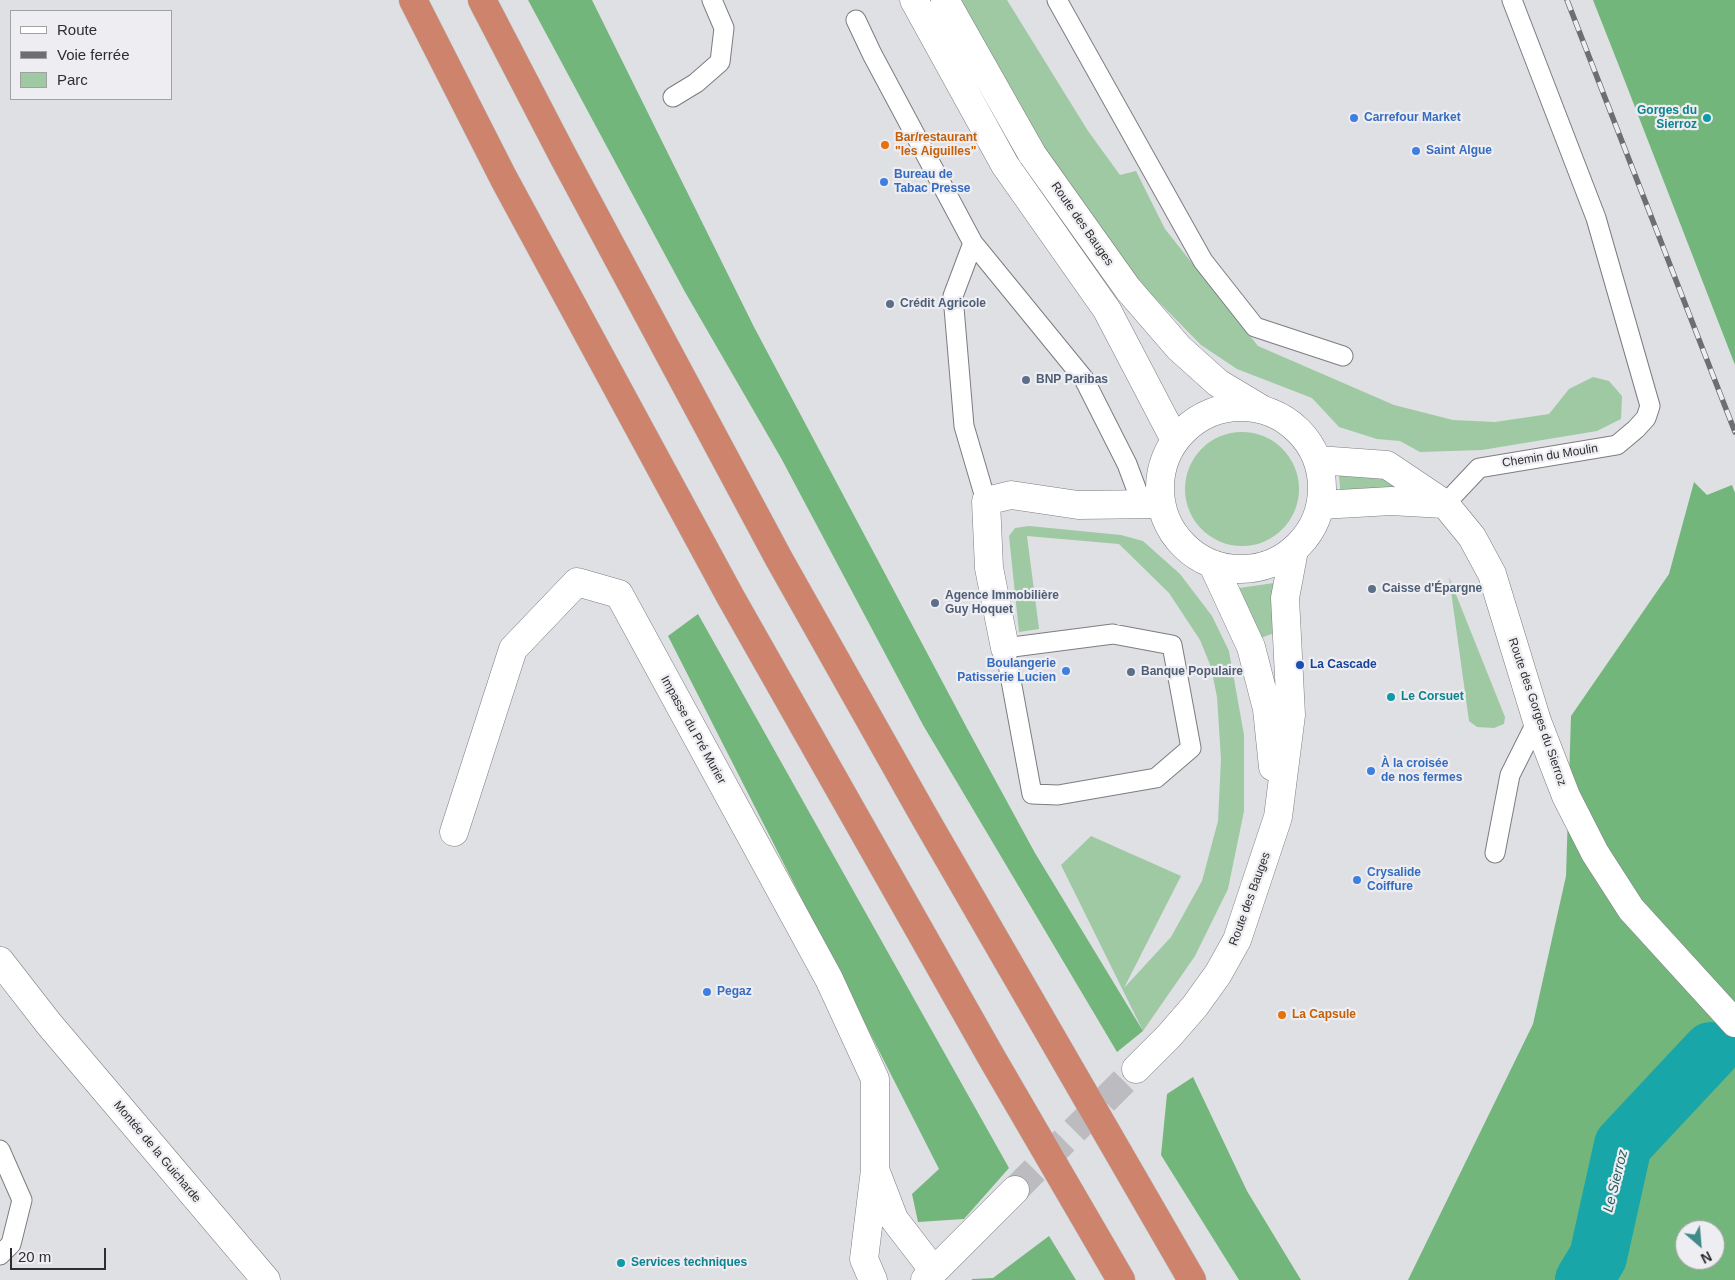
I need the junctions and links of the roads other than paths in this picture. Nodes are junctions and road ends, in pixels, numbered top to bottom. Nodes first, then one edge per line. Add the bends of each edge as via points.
1 (413, 0) edge
2 (482, 0) edge
3 (712, 0) edge
4 (914, 0) edge
5 (945, 0) edge
6 (1057, 0) edge
7 (1512, 0) edge
8 (856, 20) dead end
9 (673, 97) dead end
10 (973, 243) junction
11 (1343, 356) dead end
12 (1264, 410) junction
13 (1175, 440) junction
14 (1318, 460) junction
15 (986, 501) junction
16 (1151, 504) junction
17 (1445, 504) junction
18 (1321, 505) junction
19 (1294, 550) junction
20 (1213, 565) junction
21 (1005, 648) junction
22 (1537, 721) junction
23 (1278, 817) junction
24 (454, 832) dead end
25 (1494, 853) dead end
26 (0, 962) edge
27 (0, 979) edge
28 (1727, 1014) edge
29 (50, 1024) junction
30 (1136, 1069) tunnel mouth
31 (0, 1150) edge
32 (875, 1170) junction
33 (1015, 1190) tunnel mouth
34 (0, 1255) edge
35 (929, 1276) edge
36 (266, 1280) edge
37 (873, 1280) edge
38 (1121, 1280) edge
39 (1192, 1280) edge

1 - 38 highway via 504,179 730,596
2 - 39 highway via 779,559
3 - 9 lane via 724,28 720,62 696,83
4 - 13 main road via 1005,165 1107,310
5 - 12 main road, Route des Bauges via 1032,154 1128,290 1179,348 1212,378
6 - 11 lane via 1203,261 1255,327
7 - 17 lane, Chemin du Moulin via 1596,218 1650,406 1646,418 1617,446 1479,468
8 - 10 lane
10 - 15 lane via 953,296 964,426
10 - 16 lane via 1084,379
12 - 13 main road via 1231,407 1200,418
12 - 14 main road via 1287,421 1305,438
13 - 16 main road via 1161,470
14 - 17 main road, Route des Gorges du Sierroz via 1387,465
14 - 18 main road
15 - 16 main road via 1011,495 1078,505
15 - 21 main road via 989,568
16 - 20 main road via 1188,551
17 - 18 main road via 1390,500
17 - 22 main road, Route des Gorges du Sierroz via 1472,537 1492,574
18 - 19 main road via 1311,530
19 - 20 main road via 1269,565 1241,570
19 - 23 main road, Route des Bauges via 1285,598 1291,715
20 - 23 main road, Route des Bauges via 1251,647 1267,709
21 - 21 lane via 1113,634 1172,645 1190,748 1156,778 1058,795 1032,794
22 - 25 lane via 1510,775
22 - 28 main road, Route des Gorges du Sierroz via 1566,796 1630,909
23 - 30 main road, Route des Bauges via 1237,940 1218,974 1170,1036
24 - 32 main road, Impasse du Pré Murier via 513,649 577,582 620,594 828,979 875,1079
26 - 29 main road, Montée de la Guicharde
27 - 29 main road, Montée de la Guicharde
29 - 36 main road, Montée de la Guicharde
31 - 34 lane via 22,1200 11,1244
32 - 35 main road, Impasse du Pré Murier via 894,1219
32 - 37 main road, Impasse du Pré Murier via 864,1259
33 - 35 main road

